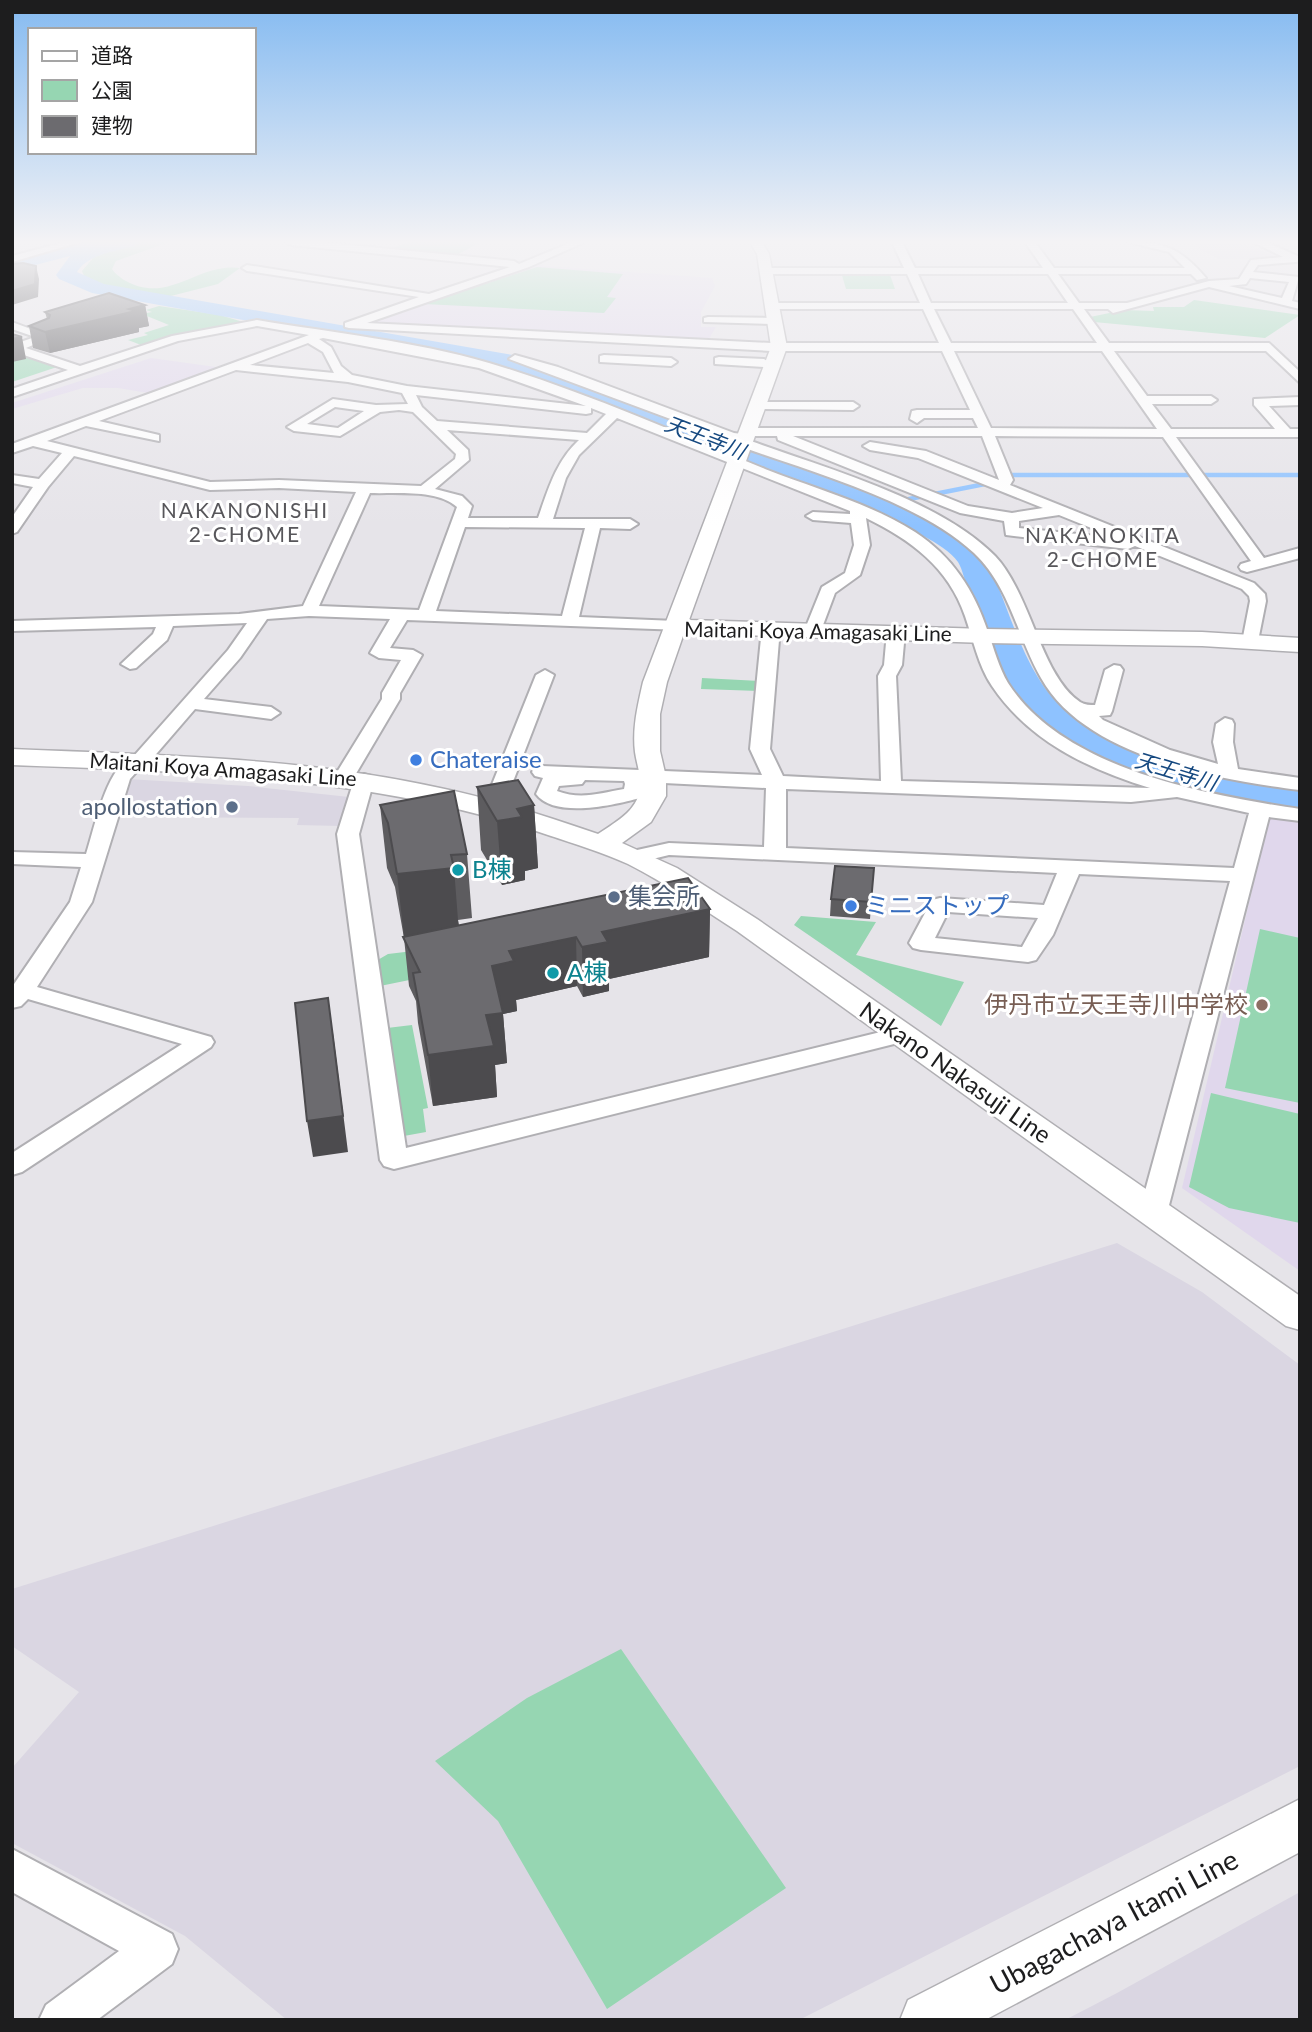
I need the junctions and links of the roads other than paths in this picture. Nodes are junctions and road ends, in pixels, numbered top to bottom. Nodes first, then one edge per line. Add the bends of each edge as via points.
1 (46, 337) edge
2 (182, 337) edge
3 (316, 337) edge
4 (339, 337) edge
5 (404, 337) edge
6 (459, 337) edge
7 (577, 337) edge
8 (777, 337) edge
9 (941, 337) edge
10 (1100, 337) edge
11 (619, 339) junction
12 (308, 340) junction
13 (451, 345) junction
14 (945, 346) junction
15 (779, 347) junction
16 (1107, 347) junction
17 (719, 361) dead end
18 (671, 362) dead end
19 (475, 363) junction
20 (773, 364) junction
21 (233, 367) junction
22 (80, 370) junction
23 (596, 371) junction
24 (444, 374) dead end
25 (348, 378) junction
26 (1300, 379) edge
27 (407, 390) junction
28 (12, 393) edge
29 (1144, 400) junction
30 (1211, 400) dead end
31 (1300, 401) edge
32 (758, 406) junction
33 (853, 406) dead end
34 (376, 409) junction
35 (417, 409) junction
36 (615, 413) junction
37 (916, 414) dead end
38 (977, 414) junction
39 (84, 422) junction
40 (435, 425) junction
41 (12, 429) edge
42 (985, 433) junction
43 (1045, 433) junction
44 (1167, 433) junction
45 (1293, 433) edge
46 (779, 435) junction
47 (590, 437) junction
48 (154, 438) dead end
49 (33, 441) junction
50 (743, 447) junction
51 (12, 449) edge
52 (1055, 449) dead end
53 (71, 452) junction
54 (12, 479) edge
55 (42, 484) junction
56 (1002, 486) junction
57 (365, 488) junction
58 (424, 491) junction
59 (1061, 510) junction
60 (858, 514) junction
61 (813, 516) dead end
62 (1012, 518) junction
63 (545, 521) junction
64 (460, 522) junction
65 (594, 523) junction
66 (630, 524) dead end
67 (12, 529) edge
68 (1150, 545) junction
69 (1300, 553) edge
70 (1260, 563) junction
71 (1223, 574) junction
72 (309, 611) junction
73 (402, 614) junction
74 (261, 615) junction
75 (426, 615) junction
76 (570, 620) junction
77 (167, 621) junction
78 (12, 626) edge
79 (676, 626) junction
80 (771, 628) junction
81 (814, 629) junction
82 (896, 632) junction
83 (984, 636) junction
84 (1028, 637) junction
85 (1251, 642) junction
86 (1299, 646) edge
87 (130, 664) dead end
88 (1114, 670) dead end
89 (536, 686) dead end
90 (190, 703) junction
91 (1080, 710) junction
92 (271, 713) dead end
93 (1225, 724) dead end
94 (12, 757) edge
95 (136, 763) junction
96 (542, 772) dead end
97 (1229, 772) junction
98 (354, 778) junction
99 (639, 779) junction
100 (776, 783) junction
101 (1300, 784) edge
102 (891, 786) junction
103 (1177, 792) junction
104 (490, 806) junction
105 (1260, 810) junction
106 (1300, 815) edge
107 (601, 845) junction
108 (775, 853) junction
109 (12, 858) edge
110 (636, 858) junction
111 (92, 861) junction
112 (1071, 867) junction
113 (1241, 875) junction
114 (1051, 912) junction
115 (19, 988) edge
116 (901, 1035) junction
117 (12, 1166) edge
118 (1153, 1213) junction
119 (1300, 1316) edge
120 (1300, 1824) edge
121 (12, 1869) edge
122 (61, 2020) edge
123 (928, 2020) edge

1 - 22 street via 14,348
2 - 22 street
3 - 12 street
4 - 19 street
5 - 13 street
6 - 13 street
7 - 11 street
8 - 15 main road
9 - 14 street
10 - 16 street
11 - 15 street
11 - 23 street
12 - 21 street
12 - 25 street via 329,350 335,368
13 - 23 street via 554,370
14 - 15 street
14 - 16 street
14 - 38 street
15 - 20 main road
16 - 26 street via 1269,347
16 - 29 street
17 - 20 street
18 - 23 street
19 - 24 street via 453,364
19 - 36 street
20 - 32 main road
21 - 25 street
21 - 39 street
22 - 28 street
23 - 50 street via 732,437
25 - 27 street
27 - 35 street
27 - 36 street
29 - 30 street
29 - 44 street
31 - 45 street via 1259,402
32 - 33 street
32 - 50 main road
34 - 34 street via 340,432 295,427 333,403
34 - 35 street
35 - 40 street
36 - 47 street
36 - 50 street
37 - 38 street
38 - 42 street
39 - 48 street
39 - 49 street
40 - 47 street
40 - 58 street via 463,453 462,460
41 - 49 street
42 - 43 street
42 - 46 street
42 - 56 street via 1006,480
43 - 44 street
43 - 52 street
44 - 45 street
44 - 70 street
46 - 50 street
46 - 56 street via 922,454
46 - 62 street via 965,510
47 - 63 street via 563,470
49 - 51 street
49 - 53 street
50 - 60 street
50 - 79 main road
50 - 84 street via 895,502 978,548 1011,589
53 - 55 street
53 - 57 street via 210,486
54 - 55 street
55 - 67 street
56 - 59 street
57 - 58 street
57 - 72 street
58 - 64 street via 462,502
59 - 62 street
59 - 68 street
60 - 61 street
60 - 81 street via 862,545 852,575 828,590
60 - 83 street via 919,541 949,567
62 - 68 street via 1011,532
63 - 64 street
63 - 65 street
64 - 75 street
65 - 66 street
65 - 76 street
68 - 71 street
69 - 70 street
70 - 71 street
71 - 85 street via 1256,594
72 - 73 street
72 - 74 street
73 - 75 street
73 - 98 street via 379,653 413,655
74 - 77 street
74 - 90 street
75 - 76 street
76 - 79 street
77 - 78 street
77 - 87 street via 161,636
79 - 80 main road, Maitani Koya Amagasaki Line
79 - 99 main road, Maitani Koya Amagasaki Line via 655,682
80 - 81 main road, Maitani Koya Amagasaki Line
80 - 100 street via 760,749
81 - 82 main road, Maitani Koya Amagasaki Line
82 - 83 main road, Maitani Koya Amagasaki Line
82 - 102 street via 893,665 887,676
83 - 84 main road, Maitani Koya Amagasaki Line
83 - 103 street via 1000,685 1023,715 1086,756
84 - 85 main road, Maitani Koya Amagasaki Line
84 - 91 street via 1051,681
85 - 86 main road, Maitani Koya Amagasaki Line
88 - 91 street via 1103,711
89 - 104 street via 529,737
90 - 92 street
90 - 95 street
91 - 97 street via 1130,741
93 - 97 street
94 - 95 main road, Maitani Koya Amagasaki Line
95 - 98 main road, Maitani Koya Amagasaki Line
95 - 111 street via 121,777
96 - 99 street
97 - 101 street
98 - 104 main road, Maitani Koya Amagasaki Line
98 - 116 street via 348,834 394,1160
99 - 100 street
99 - 107 main road, Maitani Koya Amagasaki Line via 653,796 642,816
100 - 102 street
100 - 108 street
102 - 103 street via 1131,796
103 - 105 street
104 - 107 main road, Maitani Koya Amagasaki Line
105 - 106 street
105 - 113 street
107 - 110 main road, Nakano Nakasuji Line
108 - 110 street via 669,849
108 - 112 street
109 - 111 street
110 - 116 main road, Nakano Nakasuji Line via 747,925
111 - 115 street via 81,902
112 - 113 street
112 - 114 street
113 - 118 street
114 - 114 street via 940,905 921,943 1028,955
115 - 117 street via 202,1042
116 - 118 main road, Nakano Nakasuji Line
118 - 119 main road, Nakano Nakasuji Line
120 - 123 main road, Ubagachaya Itami Line
121 - 122 street via 158,1950

